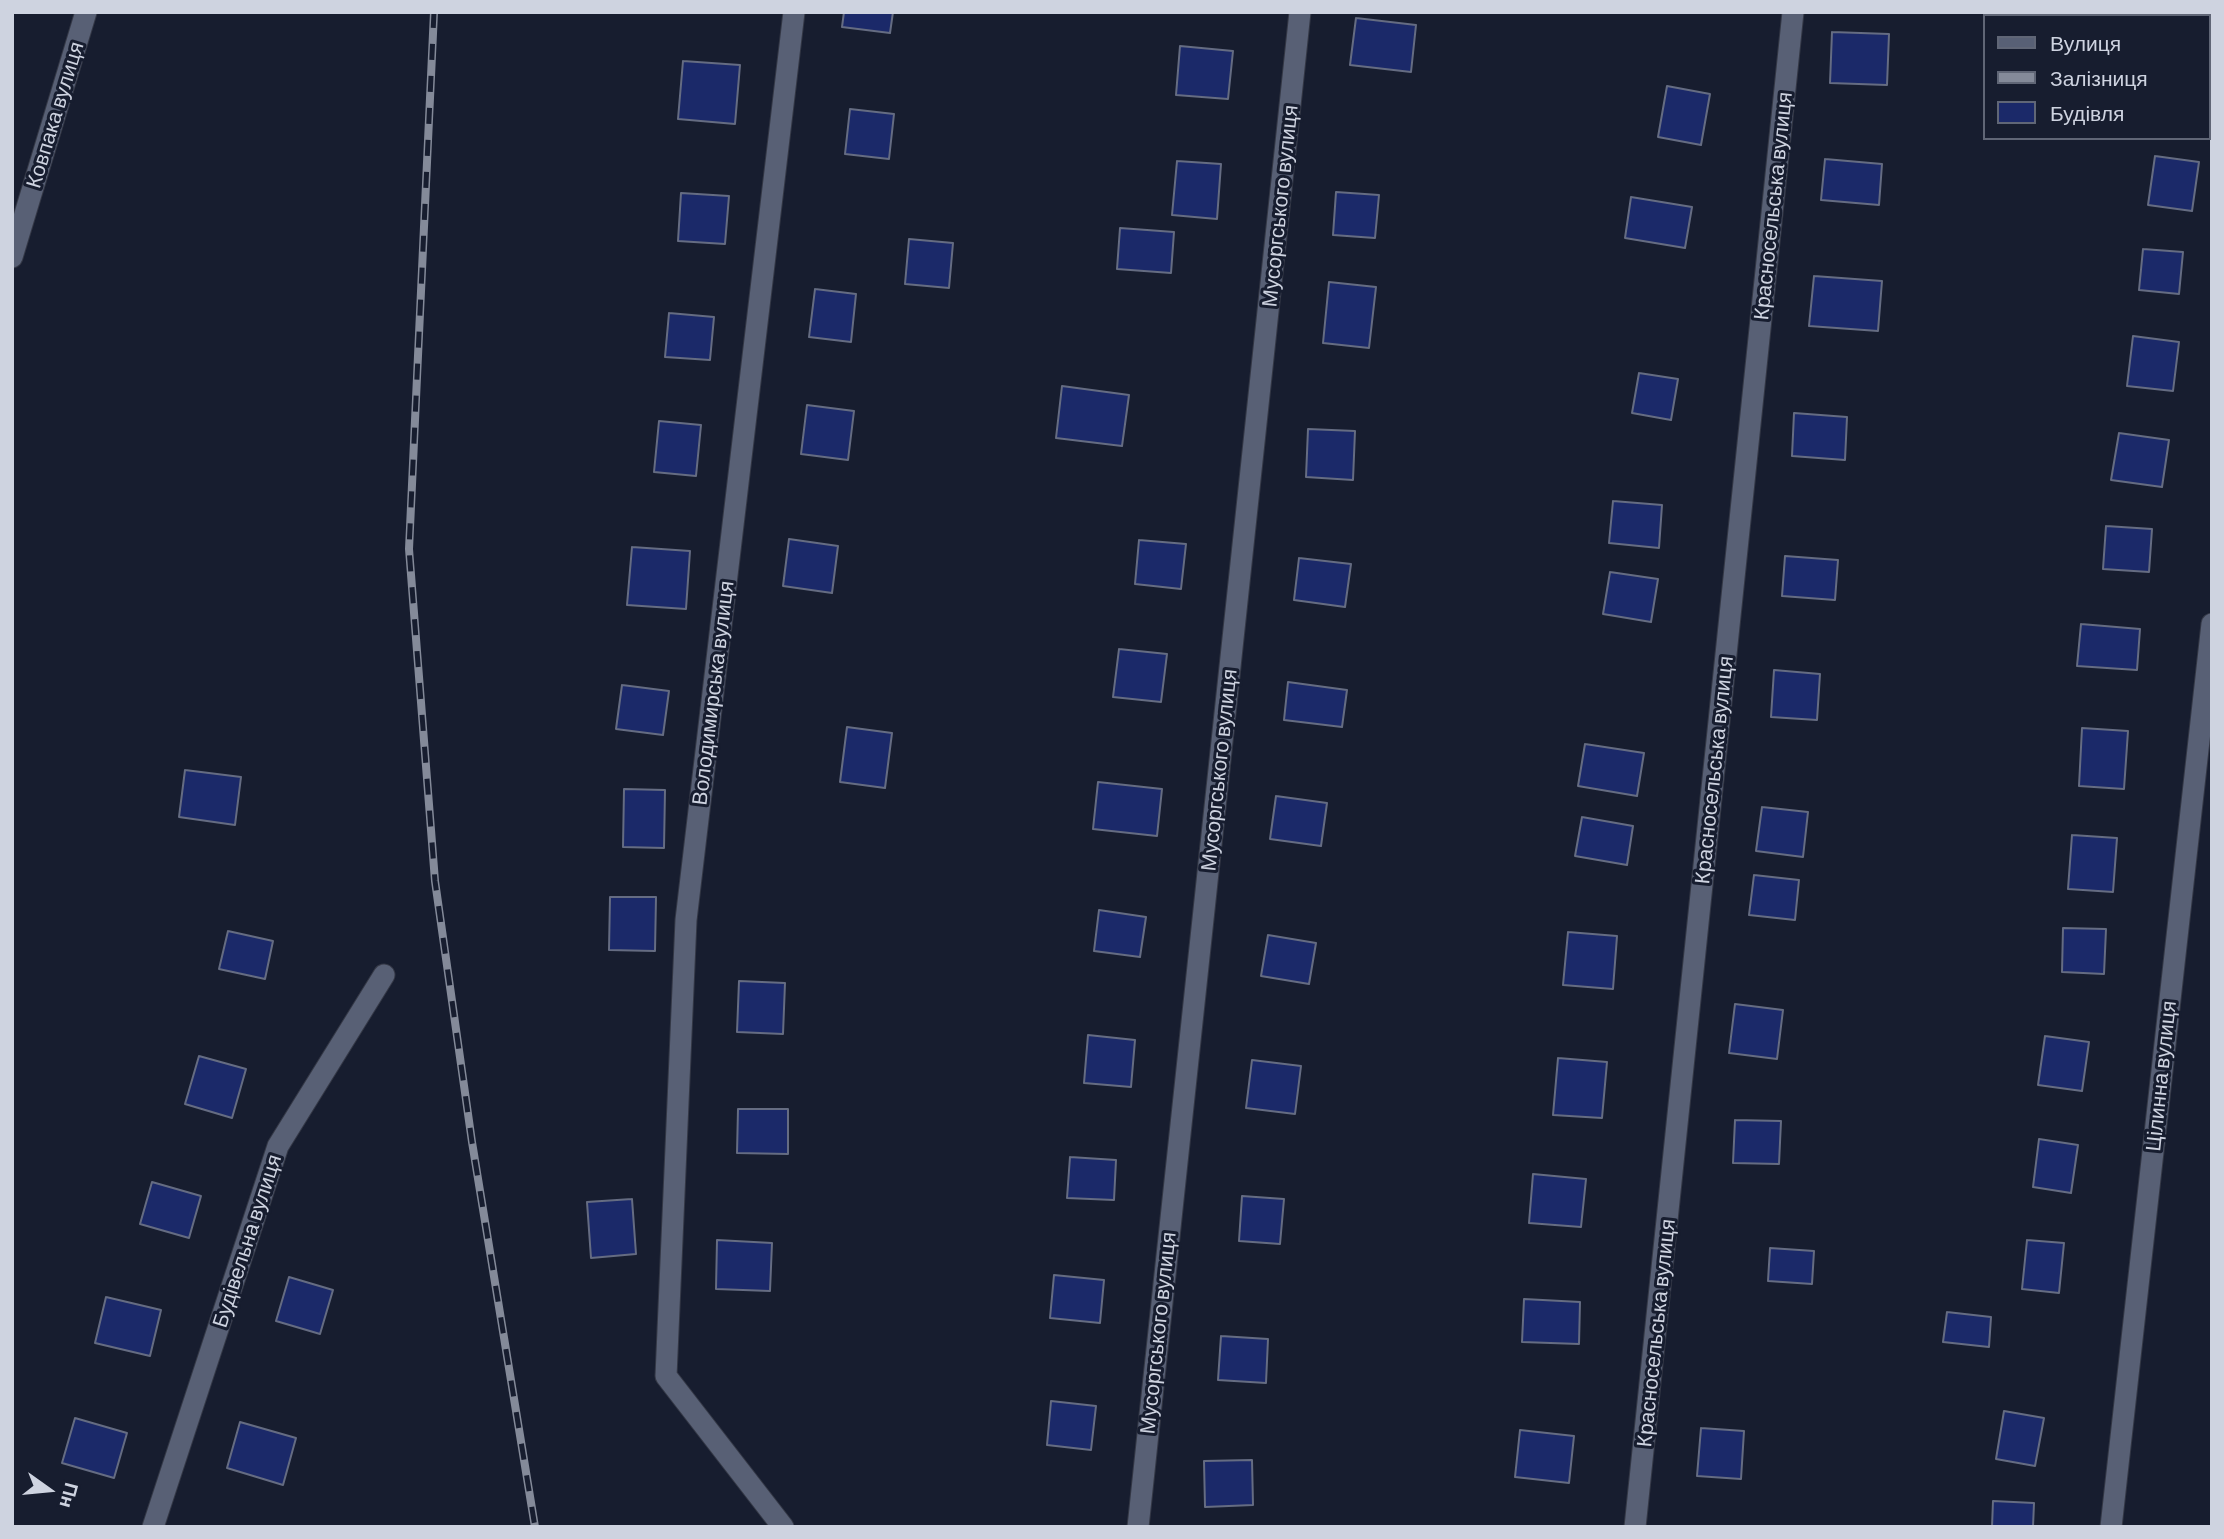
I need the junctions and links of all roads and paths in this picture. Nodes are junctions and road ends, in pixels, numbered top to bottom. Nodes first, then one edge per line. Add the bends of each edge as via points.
1 (86, 12) edge
2 (794, 12) edge
3 (1300, 12) edge
4 (1793, 12) edge
5 (18, 220) edge
6 (12, 257) edge
7 (2212, 624) edge
8 (384, 975) dead end
9 (153, 1527) edge
10 (783, 1527) edge
11 (1138, 1527) edge
12 (1635, 1527) edge
13 (2111, 1527) edge

1 - 5 street, Ковпака вулиця
2 - 10 street, Володимирська вулиця via 687,920 666,1376
3 - 11 street, Мусоргського вулиця
4 - 12 street, Красносельська вулиця
5 - 6 street, Ковпака вулиця
7 - 13 street, Цілинна вулиця
8 - 9 street, Будівельна вулиця via 278,1146

